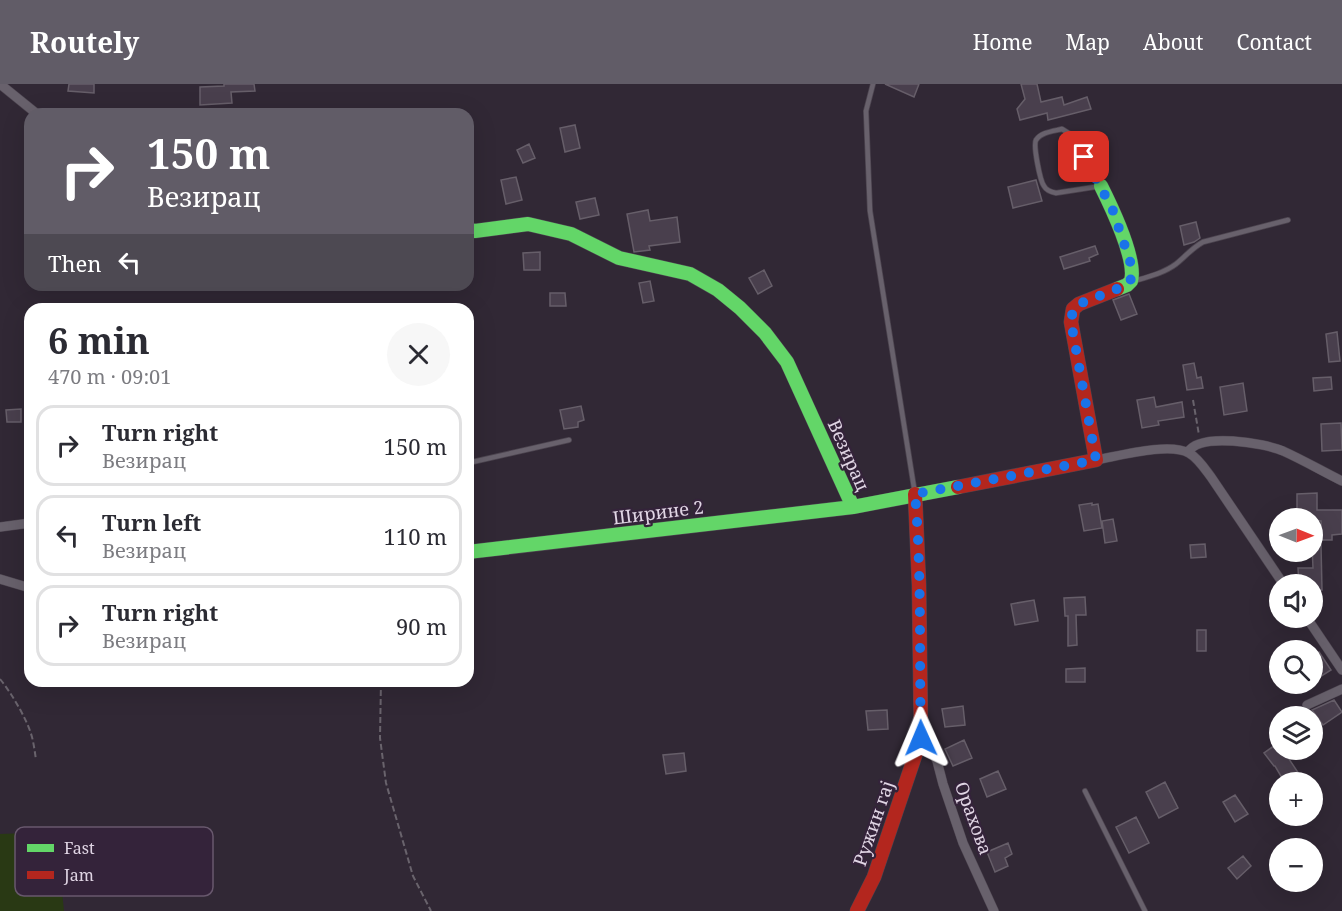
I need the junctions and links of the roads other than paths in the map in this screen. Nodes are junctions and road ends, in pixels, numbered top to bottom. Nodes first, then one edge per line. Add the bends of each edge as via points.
1 (0, 84) edge
2 (873, 84) edge
3 (30, 108) edge
4 (1101, 186) junction
5 (1288, 220) dead end
6 (474, 231) edge
7 (1130, 282) junction
8 (569, 440) dead end
9 (1188, 452) junction
10 (1096, 460) junction
11 (474, 462) edge
12 (1342, 481) edge
13 (915, 494) junction
14 (853, 507) junction
15 (24, 524) edge
16 (0, 527) edge
17 (474, 551) edge
18 (1277, 574) edge
19 (0, 579) edge
20 (24, 586) edge
21 (1314, 628) edge
22 (1342, 670) edge
23 (1342, 689) edge
24 (1307, 705) dead end
25 (921, 738) junction
26 (1085, 791) dead end
27 (857, 911) edge
28 (994, 911) edge
29 (1145, 911) edge

1 - 3 street
2 - 13 lane via 866,111 870,211
4 - 4 lane via 1070,134 1062,129 1036,140 1046,189 1060,193
4 - 7 street via 1130,261
5 - 7 lane via 1203,242 1176,264
6 - 14 street, Везирац via 528,224 571,234 619,258 690,274 718,290 765,333 787,362
7 - 10 street via 1073,309 1071,322
8 - 11 lane
9 - 10 street via 1160,449
9 - 12 street via 1191,447 1209,441 1261,444
9 - 18 street via 1202,464
10 - 13 street, Везирац
13 - 14 street, Везирац
13 - 25 street, Ружин гај
14 - 17 street, Ширине 2
15 - 16 street
19 - 20 street
21 - 22 street
23 - 24 street
25 - 27 street, Ружин гај via 874,877
25 - 28 street, Орахова via 937,761 963,843
26 - 29 lane

